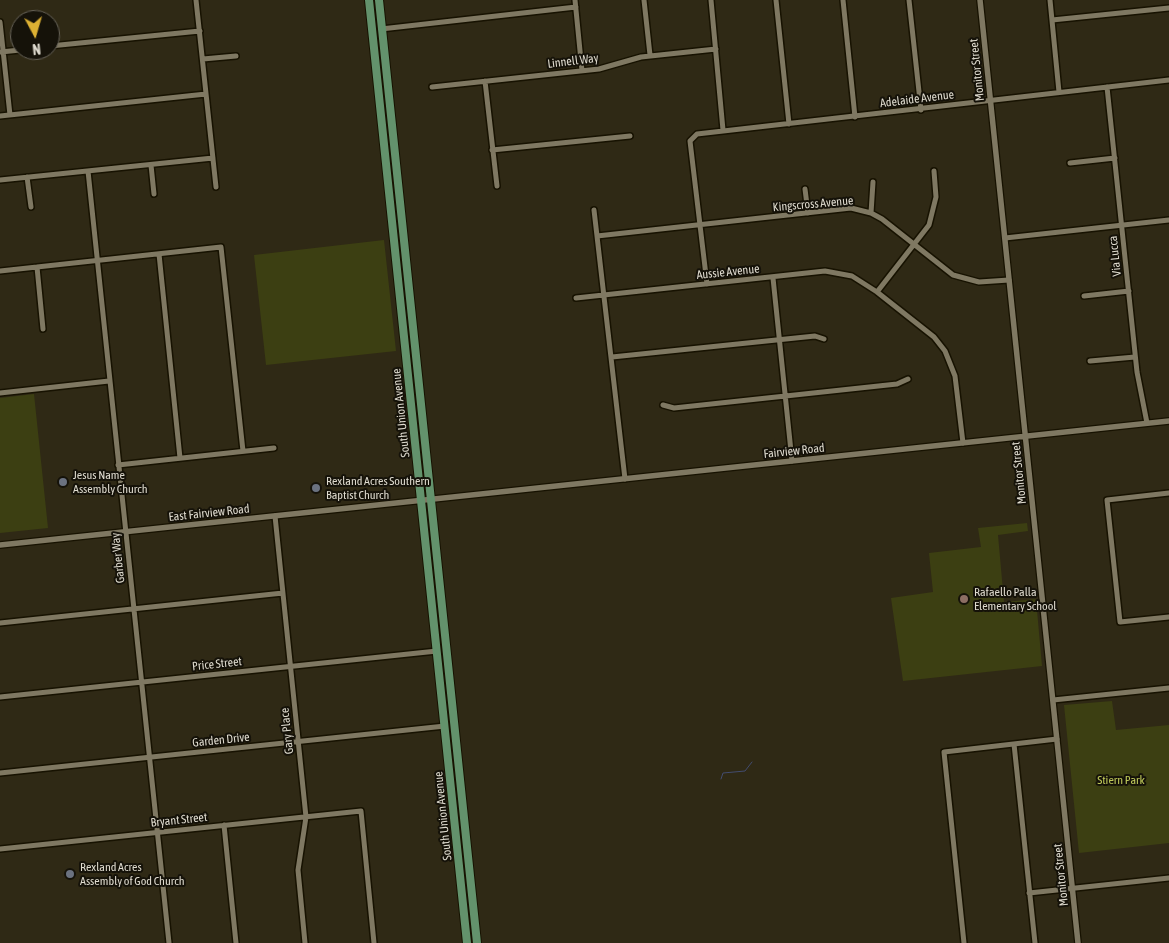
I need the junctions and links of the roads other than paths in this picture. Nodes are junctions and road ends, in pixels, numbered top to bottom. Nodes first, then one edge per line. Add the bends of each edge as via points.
1 (196, 0) edge
2 (368, 0) edge
3 (379, 0) edge
4 (575, 0) edge
5 (644, 0) edge
6 (711, 0) edge
7 (776, 0) edge
8 (843, 0) edge
9 (910, 0) edge
10 (980, 0) edge
11 (1050, 0) edge
12 (576, 7) junction
13 (1169, 8) edge
14 (1052, 20) junction
15 (0, 22) edge
16 (381, 30) junction
17 (200, 31) junction
18 (60, 45) edge
19 (716, 49) junction
20 (2, 51) edge
21 (650, 55) junction
22 (236, 56) dead end
23 (202, 59) junction
24 (582, 71) junction
25 (1169, 80) edge
26 (485, 81) junction
27 (432, 87) dead end
28 (1107, 87) junction
29 (1059, 92) junction
30 (206, 94) junction
31 (990, 99) junction
32 (921, 110) junction
33 (10, 115) junction
34 (0, 116) edge
35 (855, 117) junction
36 (789, 124) junction
37 (723, 130) junction
38 (630, 136) dead end
39 (492, 150) junction
40 (213, 158) junction
41 (385, 158) junction
42 (1115, 158) junction
43 (1070, 163) dead end
44 (151, 165) junction
45 (88, 171) junction
46 (934, 171) dead end
47 (27, 177) junction
48 (0, 180) edge
49 (873, 182) dead end
50 (216, 186) dead end
51 (497, 186) dead end
52 (805, 189) dead end
53 (154, 194) dead end
54 (31, 207) dead end
55 (400, 207) junction
56 (594, 210) dead end
57 (808, 213) junction
58 (871, 213) junction
59 (1169, 220) edge
60 (392, 221) junction
61 (700, 226) junction
62 (1122, 226) junction
63 (596, 236) junction
64 (1004, 238) junction
65 (915, 245) junction
66 (158, 254) junction
67 (97, 261) junction
68 (406, 262) junction
69 (37, 267) junction
70 (0, 271) edge
71 (774, 278) junction
72 (1009, 280) junction
73 (707, 284) junction
74 (1129, 291) junction
75 (877, 292) junction
76 (604, 295) junction
77 (1084, 296) dead end
78 (576, 298) dead end
79 (43, 329) dead end
80 (824, 339) dead end
81 (780, 340) junction
82 (1136, 356) junction
83 (612, 357) junction
84 (1090, 361) dead end
85 (908, 379) dead end
86 (109, 382) junction
87 (0, 393) edge
88 (785, 396) junction
89 (663, 405) dead end
90 (1169, 421) edge
91 (1147, 423) junction
92 (1025, 436) junction
93 (963, 443) junction
94 (274, 448) dead end
95 (243, 452) junction
96 (180, 458) junction
97 (792, 461) junction
98 (118, 465) junction
99 (625, 479) junction
100 (1169, 493) edge
101 (430, 500) junction
102 (1169, 500) edge
103 (421, 501) junction
104 (275, 516) junction
105 (125, 532) junction
106 (0, 545) edge
107 (430, 582) junction
108 (283, 594) junction
109 (133, 609) junction
110 (1169, 617) edge
111 (0, 624) edge
112 (446, 643) junction
113 (437, 651) junction
114 (290, 666) junction
115 (140, 682) junction
116 (1169, 688) edge
117 (0, 697) edge
118 (1053, 700) junction
119 (445, 726) junction
120 (1057, 739) junction
121 (298, 742) junction
122 (1014, 744) junction
123 (149, 757) junction
124 (0, 773) edge
125 (460, 785) junction
126 (306, 817) junction
127 (224, 825) junction
128 (157, 832) junction
129 (0, 849) edge
130 (1169, 878) edge
131 (1072, 888) junction
132 (1029, 893) junction
133 (462, 896) junction
134 (168, 943) edge
135 (236, 943) edge
136 (306, 943) edge
137 (374, 943) edge
138 (467, 943) edge
139 (472, 943) edge
140 (477, 943) edge
141 (964, 943) edge
142 (1034, 943) edge
143 (1078, 943) edge

1 - 17 street
2 - 41 main road, South Union Avenue
3 - 16 main road, South Union Avenue
4 - 12 street
5 - 21 street
6 - 19 street
7 - 36 street
8 - 35 street
9 - 32 street
10 - 31 street, Monitor Street
11 - 14 street
12 - 16 street
12 - 24 street
13 - 14 street
14 - 29 street
15 - 20 street
16 - 55 main road, South Union Avenue
17 - 18 street
17 - 23 street
19 - 21 street, Linnell Way
19 - 37 street
20 - 33 street
21 - 24 street, Linnell Way
22 - 23 street
23 - 30 street
24 - 26 street, Linnell Way
25 - 28 street, Adelaide Avenue
26 - 27 street, Linnell Way
26 - 39 street
28 - 29 street, Adelaide Avenue
28 - 42 street, Via Lucca
29 - 31 street, Adelaide Avenue
30 - 33 street
30 - 40 street
31 - 32 street, Adelaide Avenue
31 - 64 street, Monitor Street
32 - 35 street, Adelaide Avenue
33 - 34 street
35 - 36 street, Adelaide Avenue
36 - 37 street, Adelaide Avenue
37 - 61 street, Adelaide Avenue via 697,134 690,141
38 - 39 street
39 - 51 street
40 - 44 street
40 - 50 street
41 - 55 main road via 390,162 394,200
41 - 60 main road, South Union Avenue
42 - 43 street
42 - 62 street, Via Lucca
44 - 45 street
44 - 53 street
45 - 47 street
45 - 67 street, Garber Way
46 - 65 street via 935,207 929,225
47 - 48 street
47 - 54 street
49 - 58 street
52 - 57 street
55 - 68 main road, South Union Avenue
56 - 63 street
57 - 58 street, Kingscross Avenue via 851,208
57 - 61 street, Kingscross Avenue
58 - 65 street, Kingscross Avenue
59 - 62 street
60 - 68 main road via 396,225 400,258
60 - 103 main road, South Union Avenue
61 - 63 street, Kingscross Avenue
61 - 73 street
62 - 64 street
62 - 74 street, Via Lucca
63 - 76 street
64 - 72 street, Monitor Street
65 - 72 street, Kingscross Avenue via 945,270 962,278 979,282
65 - 75 street
66 - 67 street
66 - 95 street via 221,248
66 - 96 street
67 - 69 street
67 - 86 street, Garber Way
68 - 101 main road, South Union Avenue
69 - 70 street
69 - 79 street
71 - 73 street, Aussie Avenue
71 - 75 street, Aussie Avenue via 835,272 861,280
71 - 81 street
72 - 92 street, Monitor Street
73 - 76 street, Aussie Avenue
74 - 77 street
74 - 82 street, Via Lucca
75 - 93 street, Aussie Avenue via 934,337 945,351 956,376
76 - 78 street, Aussie Avenue
76 - 83 street
80 - 81 street via 815,336
81 - 83 street
81 - 88 street
82 - 84 street
82 - 91 street, Via Lucca
83 - 99 street
85 - 88 street via 898,384
86 - 87 street
86 - 98 street, Garber Way
88 - 89 street via 674,408
88 - 97 street
90 - 91 street, Fairview Road
91 - 92 street, Fairview Road
92 - 93 street, Fairview Road
92 - 118 street, Monitor Street
93 - 97 street, Fairview Road
94 - 95 street
95 - 96 street
96 - 98 street
97 - 99 street, Fairview Road
98 - 105 street, Garber Way
99 - 101 street, Fairview Road
100 - 102 street
100 - 110 street via 1107,500 1120,622
101 - 103 street, Fairview Road
101 - 112 main road, South Union Avenue
103 - 104 street, East Fairview Road
103 - 107 main road, South Union Avenue
104 - 105 street, East Fairview Road
104 - 108 street, Gary Place
105 - 106 street, East Fairview Road
105 - 109 street, Garber Way
107 - 112 main road via 436,598 441,637
107 - 113 main road, South Union Avenue
108 - 109 street
108 - 114 street, Gary Place
109 - 111 street
109 - 115 street, Garber Way
112 - 125 main road, South Union Avenue
113 - 114 street, Price Street
113 - 119 main road, South Union Avenue
114 - 115 street, Price Street
114 - 121 street, Gary Place
115 - 117 street, Price Street
115 - 123 street, Garber Way
116 - 118 street
118 - 120 street, Monitor Street
119 - 121 street, Garden Drive
119 - 125 main road via 451,735
119 - 133 main road, South Union Avenue
120 - 122 street
120 - 131 street, Monitor Street
121 - 123 street, Garden Drive
121 - 126 street, Gary Place
122 - 132 street
122 - 141 street via 944,752
123 - 124 street, Garden Drive
123 - 128 street, Garber Way
125 - 140 main road, South Union Avenue
126 - 127 street, Bryant Street
126 - 136 street, Gary Place via 298,870
126 - 137 street, Bryant Street via 361,811
127 - 128 street, Bryant Street
127 - 135 street
128 - 129 street, Bryant Street
128 - 134 street, Garber Way
130 - 131 street
131 - 132 street
131 - 143 street, Monitor Street
132 - 142 street
133 - 138 main road, South Union Avenue
133 - 139 main road via 468,910

